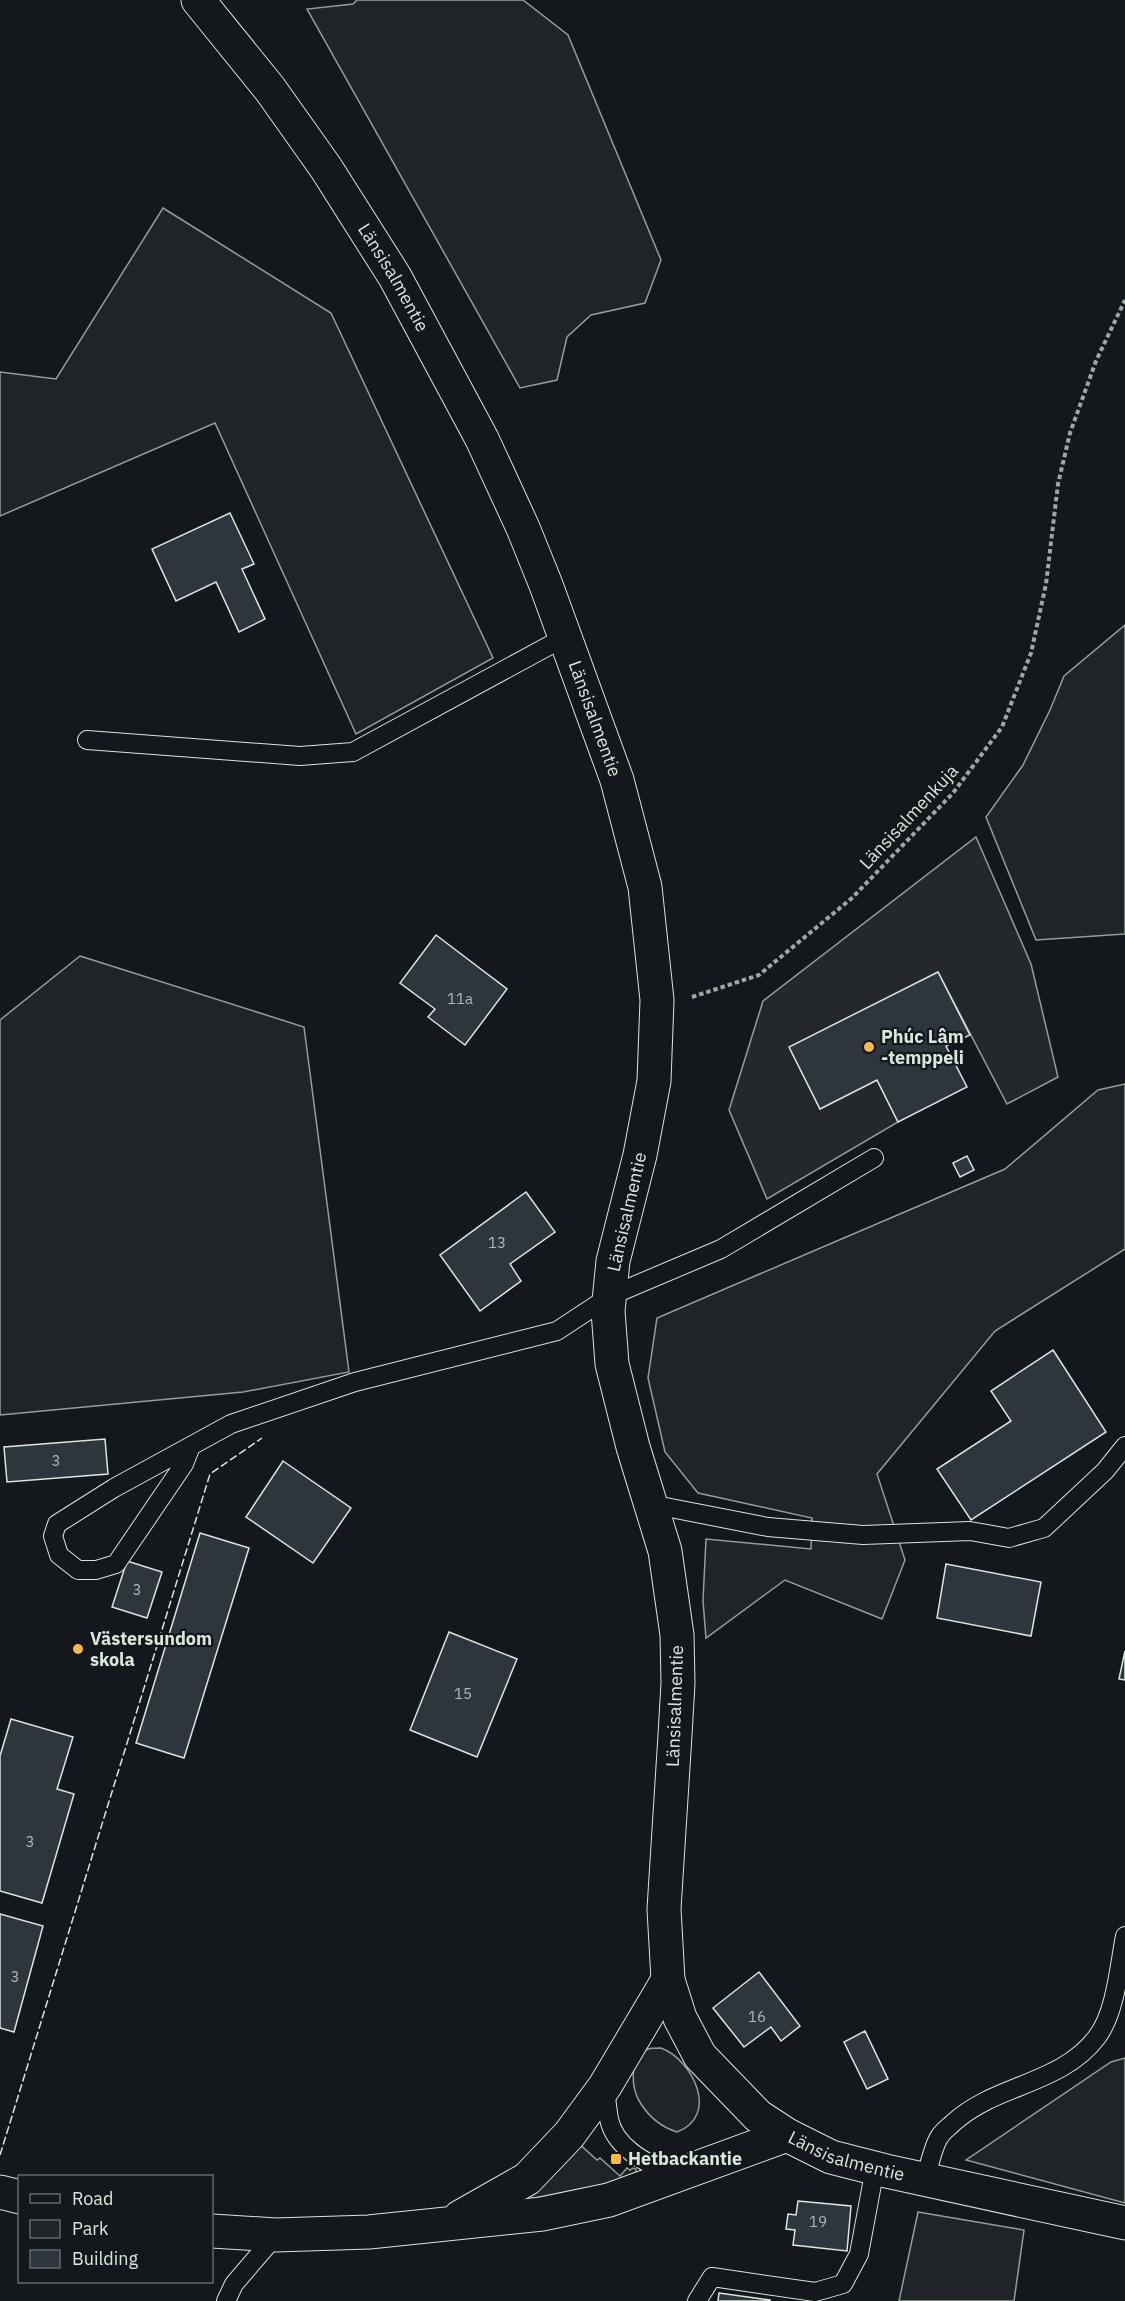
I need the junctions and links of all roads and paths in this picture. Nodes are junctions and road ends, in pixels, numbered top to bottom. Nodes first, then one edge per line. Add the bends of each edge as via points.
1 (198, 0) edge
2 (1125, 300) edge
3 (565, 637) junction
4 (87, 740) dead end
5 (657, 1000) junction
6 (874, 1158) dead end
7 (610, 1296) junction
8 (190, 1446) junction
9 (1125, 1446) edge
10 (650, 1504) junction
11 (1125, 1936) edge
12 (668, 1980) junction
13 (605, 2086) junction
14 (787, 2135) junction
15 (875, 2168) junction
16 (674, 2176) junction
17 (926, 2179) junction
18 (0, 2192) edge
19 (18, 2196) edge
20 (450, 2222) junction
21 (1125, 2223) edge
22 (213, 2231) edge
23 (276, 2235) junction
24 (226, 2301) edge
25 (698, 2301) edge

1 - 3 street, Länsisalmentie via 270,89 395,277 482,439 523,528
2 - 5 path, Länsisalmenkuja via 1096,361 1070,433 1031,653 1002,727 953,793 852,898 759,975 695,997
3 - 4 lane via 353,752 300,756
3 - 5 street, Länsisalmentie via 617,780 645,887
5 - 7 street, Länsisalmentie via 654,1081 613,1261
6 - 7 lane via 721,1249
7 - 8 lane via 557,1331 356,1382 231,1424
7 - 10 street, Länsisalmentie via 612,1365
8 - 8 lane via 57,1524 53,1536 59,1555 78,1570 116,1564 184,1464
9 - 10 lane via 1105,1472 1044,1528 1009,1538 970,1531 863,1535 768,1527
10 - 12 street, Länsisalmentie via 665,1551 678,1664 664,1908
11 - 17 lane via 1109,2017 1097,2037 1075,2060 962,2115 939,2136
12 - 13 street
12 - 14 street, Länsisalmentie via 680,2018 700,2056 758,2116
13 - 16 lane via 609,2121 616,2136 645,2162
13 - 20 street via 569,2135 527,2179
14 - 15 street, Länsisalmentie via 831,2157
14 - 16 street
15 - 17 street, Länsisalmentie
15 - 25 lane via 859,2254 843,2284 814,2292 712,2277
16 - 20 street via 609,2200 542,2214
17 - 21 street, Länsisalmentie
18 - 19 street
20 - 23 street via 369,2232
22 - 23 street
23 - 24 lane via 234,2284

